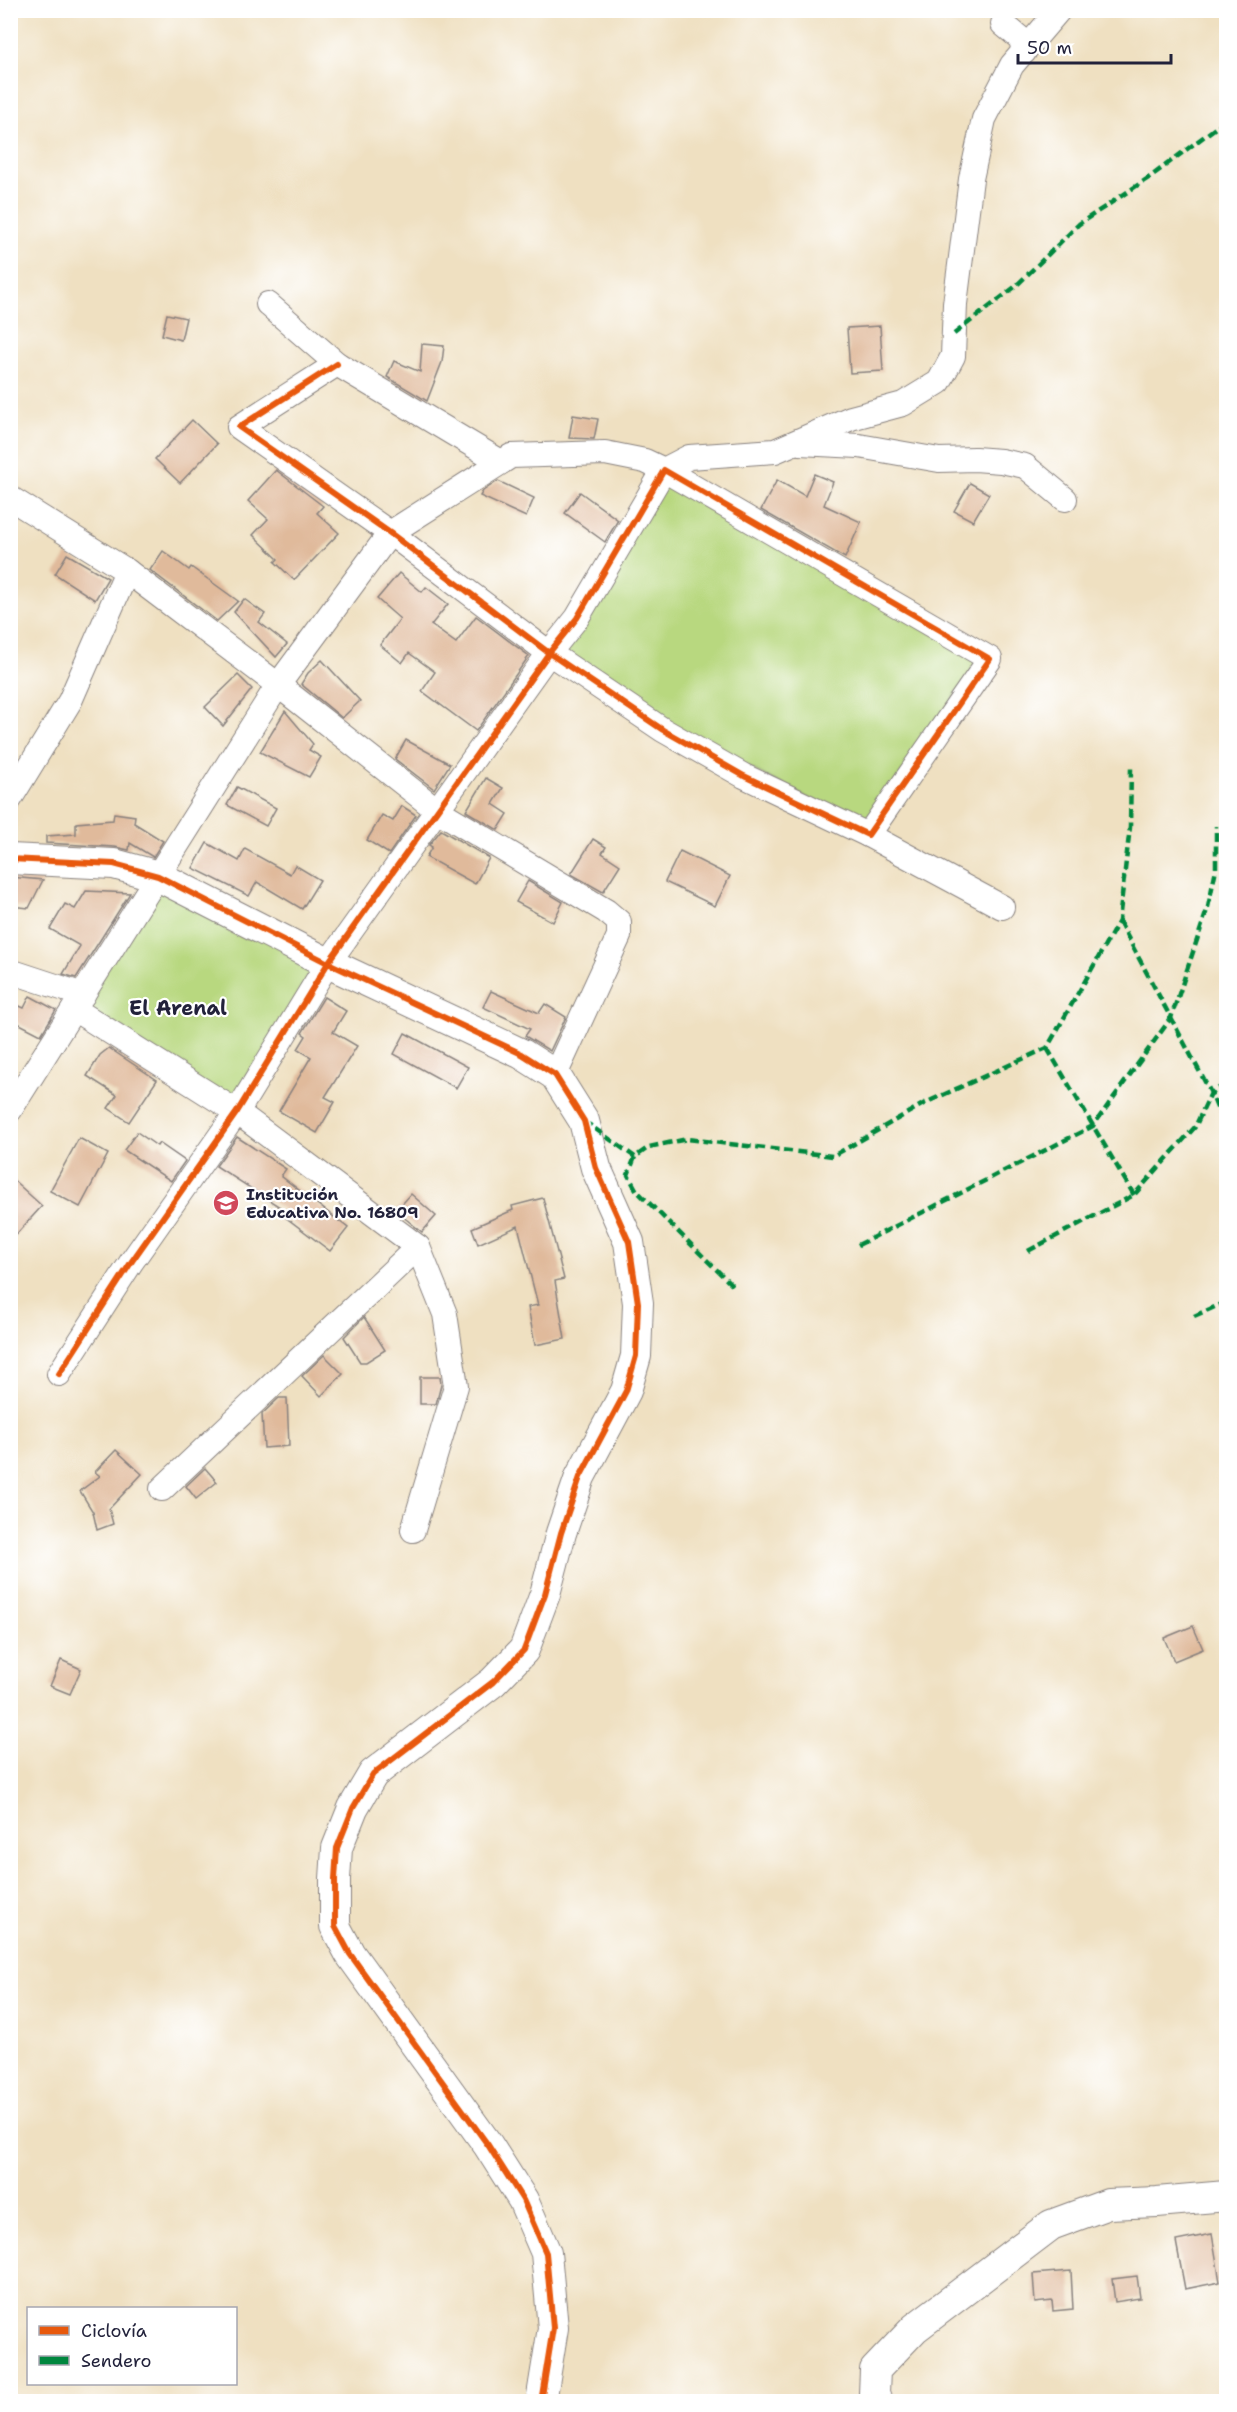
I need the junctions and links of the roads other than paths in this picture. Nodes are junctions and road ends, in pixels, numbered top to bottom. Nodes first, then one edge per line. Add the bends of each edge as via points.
1 (1059, 10) edge
2 (1003, 24) dead end
3 (1024, 52) junction
4 (268, 304) dead end
5 (337, 364) junction
6 (795, 443) junction
7 (501, 462) junction
8 (663, 470) junction
9 (10, 498) edge
10 (1065, 499) dead end
11 (390, 533) junction
12 (127, 571) junction
13 (549, 653) junction
14 (278, 685) junction
15 (10, 799) edge
16 (437, 810) junction
17 (868, 835) junction
18 (10, 859) edge
19 (158, 876) junction
20 (1002, 907) dead end
21 (328, 963) junction
22 (10, 971) edge
23 (79, 1002) junction
24 (555, 1075) junction
25 (10, 1110) edge
26 (237, 1112) junction
27 (418, 1247) junction
28 (59, 1374) dead end
29 (162, 1488) dead end
30 (413, 1530) dead end
31 (1227, 2196) edge
32 (541, 2402) edge
33 (877, 2402) edge

1 - 3 street
2 - 3 street via 1021,39
3 - 6 street via 1012,65 984,119 968,202 955,304 953,356 939,382 903,404 851,418
4 - 5 street
5 - 7 street
5 - 11 street via 239,427
6 - 8 street via 776,451 689,456
6 - 10 street via 859,446 939,460 975,459 1025,466
7 - 8 street via 511,456 604,453 645,461
7 - 11 street
8 - 13 street via 577,618
8 - 17 street via 990,659
9 - 12 street
11 - 13 street
11 - 14 street
12 - 14 street
12 - 15 street via 70,701
13 - 16 street
13 - 17 street via 663,730 744,776
14 - 16 street
14 - 19 street
16 - 21 street
16 - 24 street via 619,922 619,936
17 - 20 street
18 - 19 street via 114,864
19 - 21 street
19 - 23 street
21 - 24 street via 522,1054
21 - 26 street
22 - 23 street
23 - 25 street
23 - 26 street
24 - 32 street via 584,1121 596,1167 629,1242 638,1303 636,1356 626,1391 580,1477 524,1650 492,1682 373,1774 353,1808 337,1848 335,1879 336,1926 350,1954 488,2145 523,2200 546,2253 553,2328
26 - 27 street
26 - 28 street via 132,1260
27 - 29 street
27 - 30 street via 445,1314 456,1386
31 - 33 street via 1108,2204 1051,2225 915,2328 875,2370

